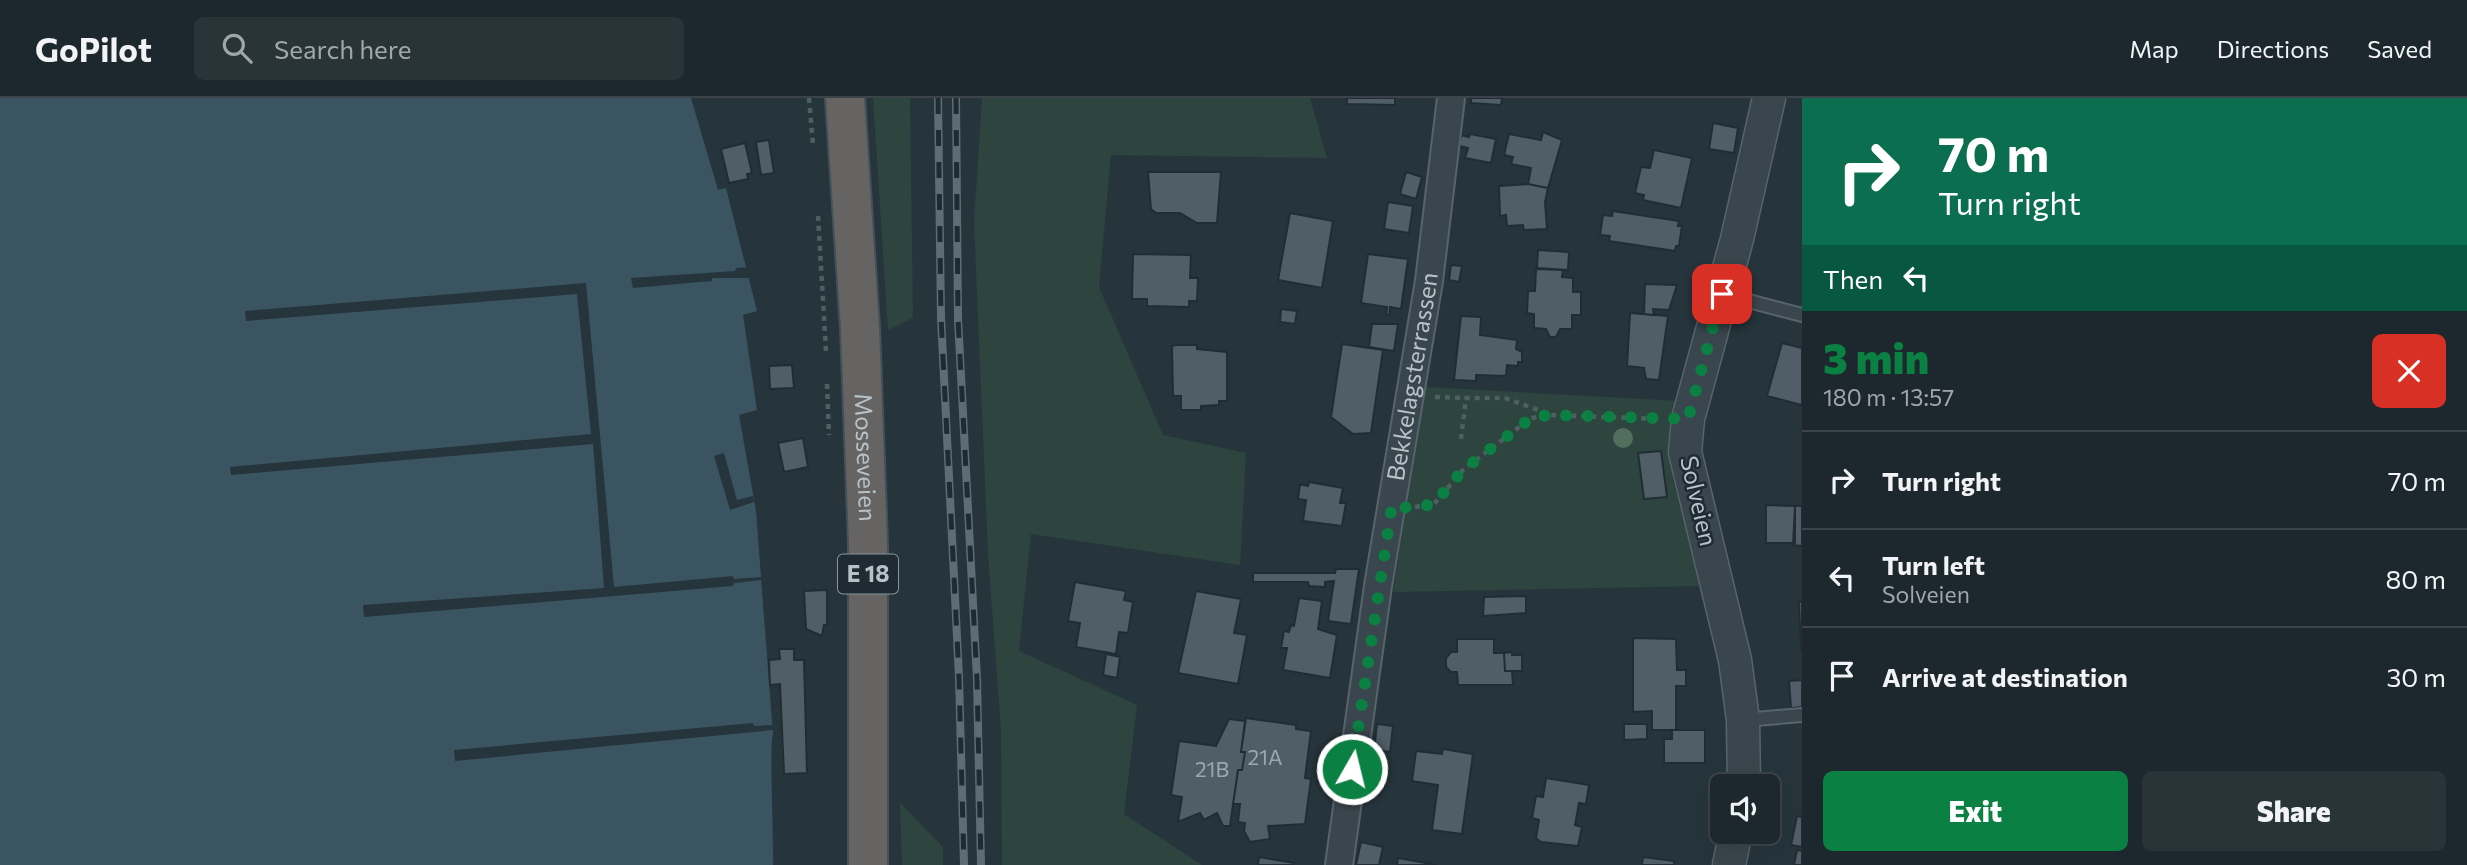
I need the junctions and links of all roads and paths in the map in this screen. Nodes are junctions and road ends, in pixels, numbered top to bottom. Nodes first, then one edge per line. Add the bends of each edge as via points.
1 (809, 98) edge
2 (845, 98) edge
3 (1451, 98) edge
4 (1769, 98) edge
5 (813, 148) dead end
6 (817, 212) dead end
7 (1722, 294) junction
8 (1802, 315) edge
9 (827, 361) dead end
10 (827, 373) dead end
11 (1437, 397) dead end
12 (1466, 398) junction
13 (1550, 415) junction
14 (1688, 419) junction
15 (1461, 439) dead end
16 (829, 444) dead end
17 (1392, 505) junction
18 (1802, 715) edge
19 (1743, 720) junction
20 (1744, 774) edge
21 (865, 819) junction
22 (1733, 844) edge
23 (858, 865) edge
24 (868, 865) edge
25 (1339, 865) edge
26 (1729, 865) edge

1 - 5 path
2 - 21 highway, Mosseveien / E 18 via 868,543
3 - 17 street, Bekkelagsterrassen via 1429,281
4 - 7 street, Solveien
6 - 9 path
7 - 8 lane
7 - 14 street, Solveien
10 - 16 path
11 - 12 path
12 - 13 path via 1505,398
12 - 15 path
13 - 14 path
13 - 17 path via 1531,418 1463,470 1434,504
14 - 19 street, Solveien via 1688,471 1735,660
17 - 25 street, Bekkelagsterrassen
18 - 19 lane
19 - 20 street, Solveien
21 - 23 highway, Mosseveien / E 18
21 - 24 highway, Mosseveien / E 18
22 - 26 street

